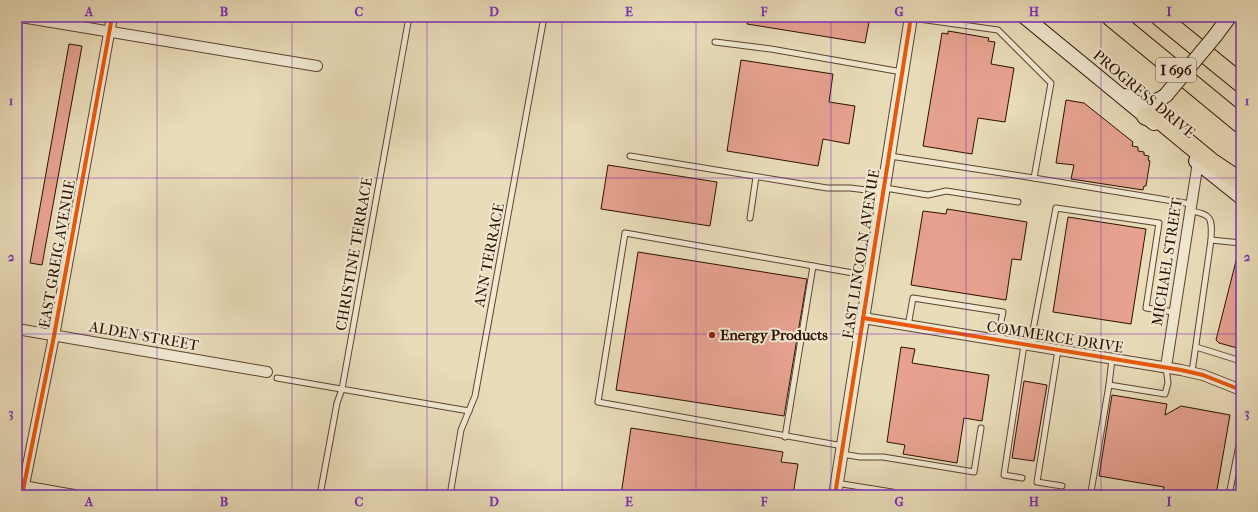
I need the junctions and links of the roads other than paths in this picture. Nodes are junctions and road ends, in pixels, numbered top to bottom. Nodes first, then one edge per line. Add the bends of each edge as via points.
1 (21, 17) edge
2 (112, 17) edge
3 (409, 17) edge
4 (544, 17) edge
5 (911, 17) edge
6 (1025, 17) edge
7 (1111, 17) edge
8 (1160, 17) edge
9 (1229, 17) edge
10 (1238, 17) edge
11 (1241, 20) edge
12 (109, 32) junction
13 (714, 42) dead end
14 (318, 66) dead end
15 (903, 72) junction
16 (1241, 83) edge
17 (1120, 94) junction
18 (1146, 116) junction
19 (1241, 124) edge
20 (630, 156) dead end
21 (889, 156) junction
22 (1198, 162) junction
23 (756, 176) junction
24 (1034, 178) junction
25 (1241, 182) edge
26 (883, 190) junction
27 (1241, 197) edge
28 (1018, 202) dead end
29 (1191, 208) junction
30 (750, 218) dead end
31 (1211, 240) junction
32 (1241, 244) edge
33 (813, 266) junction
34 (870, 276) junction
35 (1174, 312) junction
36 (863, 318) junction
37 (908, 326) junction
38 (17, 330) edge
39 (54, 336) junction
40 (998, 340) junction
41 (1027, 345) junction
42 (1196, 347) junction
43 (1058, 350) junction
44 (1112, 359) junction
45 (1241, 361) edge
46 (1166, 367) junction
47 (267, 372) dead end
48 (1192, 372) junction
49 (277, 378) dead end
50 (1109, 385) junction
51 (342, 389) junction
52 (1241, 390) edge
53 (469, 411) junction
54 (980, 428) dead end
55 (1241, 435) edge
56 (785, 437) junction
57 (842, 450) junction
58 (1022, 478) dead end
59 (1062, 486) dead end
60 (21, 489) edge
61 (836, 489) edge
62 (74, 495) edge
63 (320, 495) edge
64 (450, 495) edge
65 (895, 495) edge
66 (1112, 495) edge
67 (1229, 495) edge

1 - 12 street
2 - 12 street, EAST GREIG AVENUE
3 - 51 lane, CHRISTINE TERRACE
4 - 53 lane, ANN TERRACE via 475,396
5 - 15 street, EAST LINCOLN AVENUE
5 - 24 lane via 998,30 1051,83
6 - 17 main road, PROGRESS DRIVE
7 - 19 highway, I 696
8 - 16 highway, I 696
9 - 17 main road, bridge via 1166,95 1157,101 1146,102
10 - 11 main road
12 - 14 street
12 - 39 street, EAST GREIG AVENUE
13 - 15 lane via 771,49
15 - 21 street, EAST LINCOLN AVENUE
17 - 18 main road, PROGRESS DRIVE
18 - 22 main road, PROGRESS DRIVE
18 - 25 highway via 1159,119 1211,162
20 - 23 lane
21 - 24 lane
21 - 26 street, EAST LINCOLN AVENUE
22 - 27 main road, PROGRESS DRIVE
22 - 29 street, MICHAEL STREET
23 - 26 lane via 827,188
23 - 30 lane
24 - 29 lane
26 - 28 lane via 928,194 946,191
26 - 34 street, EAST LINCOLN AVENUE
29 - 31 lane via 1209,216 1212,221
29 - 35 street, MICHAEL STREET
31 - 32 lane
31 - 42 lane
33 - 34 lane
33 - 56 lane
33 - 56 lane via 625,233 598,402
34 - 36 street, EAST LINCOLN AVENUE
35 - 41 lane via 1146,308 1159,223 1056,208
35 - 46 street, MICHAEL STREET
36 - 37 street, COMMERCE DRIVE
36 - 57 street, EAST LINCOLN AVENUE
37 - 40 street, COMMERCE DRIVE
37 - 40 lane via 913,298 1003,312
38 - 39 street, ALDEN STREET
39 - 47 street, ALDEN STREET
39 - 60 street, EAST GREIG AVENUE
40 - 41 street, COMMERCE DRIVE
41 - 43 street, COMMERCE DRIVE
41 - 58 lane via 1004,475
42 - 45 lane
42 - 48 lane
43 - 44 street, COMMERCE DRIVE
43 - 59 lane via 1038,482
44 - 46 street, COMMERCE DRIVE
44 - 50 lane
46 - 48 street, COMMERCE DRIVE
46 - 50 lane via 1168,383 1165,394
48 - 52 street, COMMERCE DRIVE
49 - 51 lane
50 - 66 lane via 1090,492
51 - 53 lane
51 - 63 lane, CHRISTINE TERRACE via 337,403
53 - 64 lane, ANN TERRACE via 461,430
54 - 57 lane via 974,472 883,457 860,457
55 - 67 lane
56 - 57 lane
57 - 61 street, EAST LINCOLN AVENUE
60 - 62 street
61 - 65 lane via 892,492

